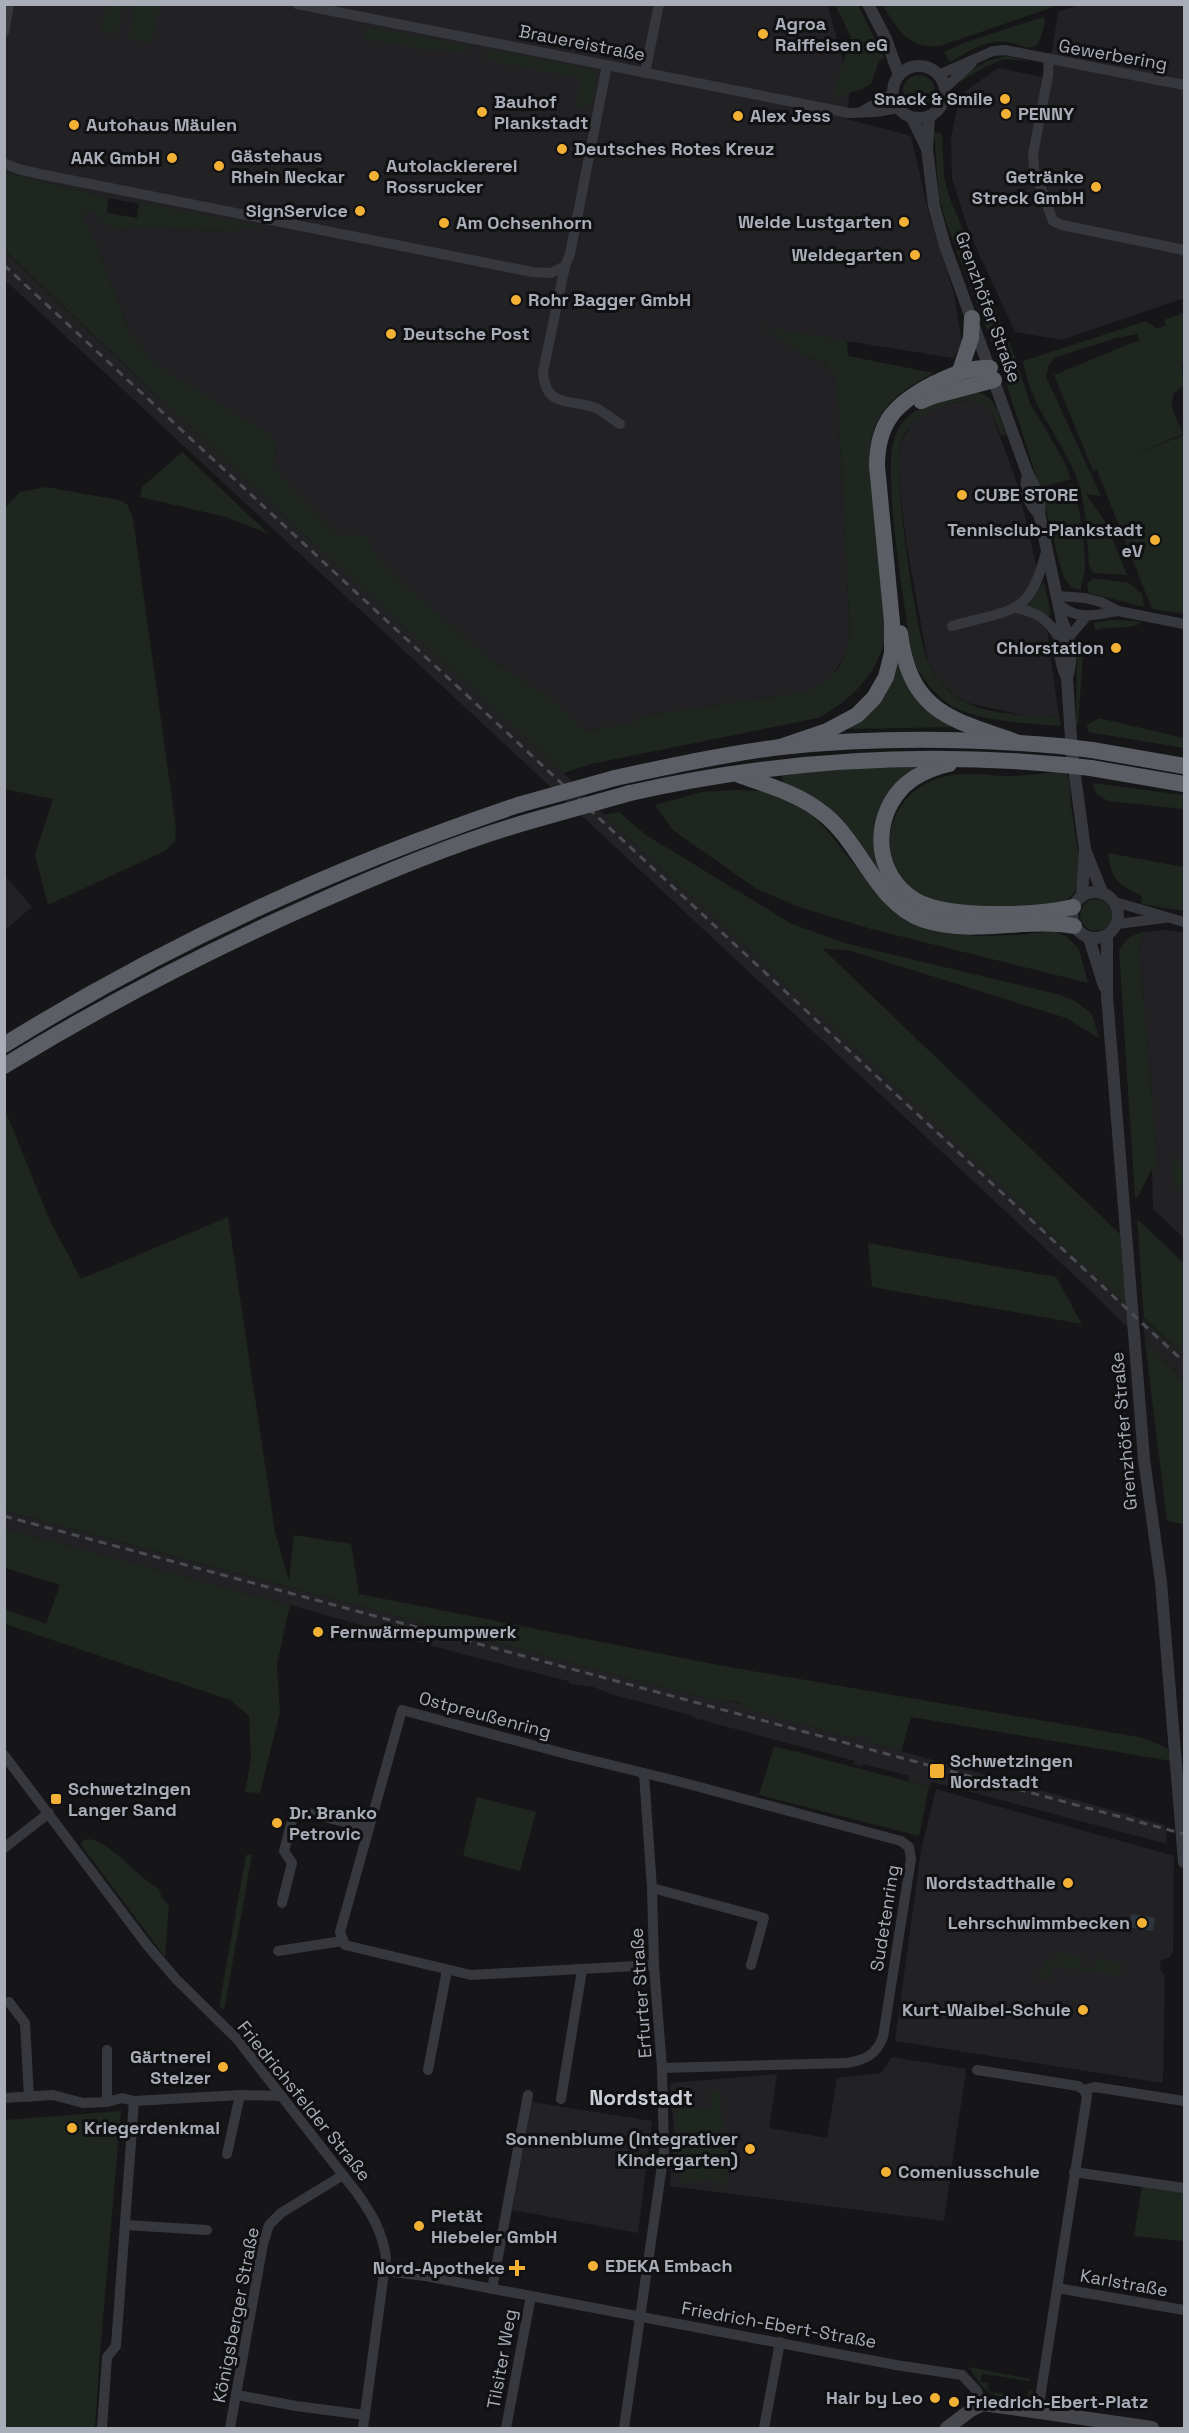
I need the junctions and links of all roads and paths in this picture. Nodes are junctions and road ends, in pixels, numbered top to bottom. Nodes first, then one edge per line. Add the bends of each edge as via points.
1 (9, 4) edge
2 (297, 4) edge
3 (659, 4) edge
4 (868, 4) edge
5 (312, 6) edge
6 (4, 32) edge
7 (886, 39) junction
8 (976, 58) junction
9 (1049, 58) junction
10 (607, 65) junction
11 (913, 67) junction
12 (645, 73) junction
13 (899, 75) junction
14 (938, 75) junction
15 (1185, 85) edge
16 (945, 88) junction
17 (893, 93) junction
18 (898, 108) junction
19 (861, 113) junction
20 (929, 116) junction
21 (912, 118) junction
22 (927, 150) junction
23 (4, 163) edge
24 (1185, 250) edge
25 (565, 266) junction
26 (972, 318) junction
27 (960, 371) junction
28 (992, 374) junction
29 (620, 424) dead end
30 (1047, 548) junction
31 (1058, 600) junction
32 (1016, 608) junction
33 (1118, 611) junction
34 (1086, 616) junction
35 (1185, 624) edge
36 (952, 626) dead end
37 (1064, 637) junction
38 (1016, 742) junction
39 (780, 747) junction
40 (970, 759) junction
41 (1185, 766) edge
42 (736, 773) junction
43 (1185, 784) edge
44 (1085, 849) junction
45 (1102, 892) junction
46 (1077, 901) junction
47 (1115, 902) junction
48 (1169, 917) junction
49 (1185, 922) edge
50 (1117, 924) junction
51 (1074, 926) junction
52 (1107, 936) junction
53 (1089, 938) junction
54 (1107, 996) junction
55 (4, 1045) edge
56 (4, 1066) edge
57 (4, 1755) edge
58 (644, 1774) junction
59 (49, 1813) junction
60 (369, 1828) junction
61 (4, 1848) edge
62 (1185, 1862) edge
63 (652, 1888) junction
64 (282, 1903) dead end
65 (342, 1941) junction
66 (278, 1951) dead end
67 (654, 1965) junction
68 (751, 1965) dead end
69 (447, 1970) junction
70 (582, 1970) junction
71 (9, 2002) dead end
72 (107, 2050) dead end
73 (662, 2068) junction
74 (428, 2070) dead end
75 (977, 2070) dead end
76 (1081, 2088) junction
77 (240, 2095) junction
78 (528, 2095) dead end
79 (282, 2096) junction
80 (29, 2097) junction
81 (4, 2098) edge
82 (561, 2099) dead end
83 (134, 2101) junction
84 (1185, 2101) edge
85 (107, 2102) junction
86 (227, 2154) dead end
87 (1074, 2172) junction
88 (343, 2175) junction
89 (1185, 2188) edge
90 (125, 2225) junction
91 (207, 2230) dead end
92 (385, 2271) junction
93 (1057, 2288) junction
94 (492, 2289) junction
95 (531, 2296) junction
96 (1185, 2310) edge
97 (641, 2317) junction
98 (780, 2342) junction
99 (237, 2396) junction
100 (983, 2404) junction
101 (1038, 2411) junction
102 (365, 2415) junction
103 (1120, 2426) edge
104 (102, 2428) edge
105 (230, 2428) edge
106 (363, 2428) edge
107 (506, 2428) edge
108 (624, 2428) edge
109 (764, 2428) edge
110 (947, 2428) edge
111 (1152, 2428) edge

1 - 6 street
2 - 5 street, Brauereistraße
3 - 12 street
4 - 7 street
5 - 10 street, Brauereistraße
7 - 11 street
7 - 13 street
8 - 9 street via 1005,50
8 - 14 street
8 - 16 street
9 - 15 street, Gewerbering
9 - 24 street, Gewerbering via 1033,154 1034,169 1053,221
10 - 12 street, Brauereistraße
10 - 25 street
11 - 13 street
11 - 14 street via 926,67
12 - 19 street, Brauereistraße
13 - 17 street
14 - 16 street
16 - 20 street via 942,105
17 - 18 street
17 - 19 street
18 - 19 street, Brauereistraße
18 - 21 street
20 - 21 street
20 - 22 street, Grenzhöfer Straße
21 - 22 street, Grenzhöfer Straße
22 - 26 street, Grenzhöfer Straße via 934,206
23 - 25 street via 18,170 532,272 551,273
25 - 29 street via 543,372 544,387 553,397 597,409
26 - 27 highway via 971,338
26 - 28 street, Grenzhöfer Straße
27 - 28 highway via 974,368
27 - 39 highway via 901,403 879,440 877,466 892,622 886,677 874,698 857,715 827,731
28 - 30 street, Grenzhöfer Straße via 1041,502 1039,513
28 - 38 highway via 912,406 888,436 883,471 901,646 914,682 946,716
30 - 31 street, Grenzhöfer Straße
30 - 32 street via 1033,591
31 - 33 street via 1101,602
31 - 34 street via 1074,615
31 - 37 street, Grenzhöfer Straße
32 - 36 street
32 - 37 street via 1049,622
33 - 34 street
33 - 35 street
34 - 37 street
37 - 44 street, Grenzhöfer Straße via 1062,666 1068,678 1072,754
38 - 39 highway via 891,740
38 - 41 highway, bridge
39 - 55 highway, bridge via 615,778 519,805 400,848 243,915 125,975
40 - 42 highway via 845,762
40 - 43 highway, bridge via 1091,768
40 - 46 highway via 914,778 891,802 880,841 884,860 901,889 931,908 955,912 1057,911
42 - 51 highway via 787,791 826,816 890,897 907,912 955,926
42 - 56 highway, bridge via 630,793 429,856 251,932 134,991
44 - 45 street, Grenzhöfer Straße
44 - 46 street, Grenzhöfer Straße
45 - 46 street via 1089,892
45 - 47 street
46 - 51 street, Grenzhöfer Straße via 1072,913
47 - 48 street
47 - 50 street
48 - 49 street
48 - 50 street
50 - 52 street
51 - 53 street
52 - 53 street
52 - 54 street, Grenzhöfer Straße
53 - 54 street, Grenzhöfer Straße
54 - 62 street, Grenzhöfer Straße via 1144,1460 1161,1582
57 - 59 street, Friedrichsfelder Straße
58 - 60 street, Ostpreußenring via 402,1710
58 - 63 street, Erfurter Straße
58 - 73 street, Sudetenring via 901,1841 909,1846 911,1854 883,2037 871,2056 847,2063
59 - 61 street
59 - 79 street, Friedrichsfelder Straße via 147,1946 237,2039
60 - 64 street via 300,1811 294,1813 284,1851 292,1863
60 - 65 street, Ostpreußenring via 340,1932
63 - 67 street, Erfurter Straße
63 - 68 street via 764,1918
65 - 66 street
65 - 69 street via 345,1945
67 - 70 street
67 - 73 street, Erfurter Straße
69 - 70 street via 471,1975
69 - 74 street
70 - 82 street
71 - 80 street via 25,2023
72 - 85 street
73 - 97 street, Erfurter Straße via 664,2152
75 - 76 street
76 - 84 street
76 - 87 street via 1087,2096
77 - 79 street
77 - 83 street
77 - 86 street
78 - 94 street
79 - 88 street, Friedrichsfelder Straße
80 - 81 street
80 - 85 street via 53,2095 84,2103
83 - 85 street via 122,2098
83 - 90 street
87 - 89 street
87 - 93 street
88 - 92 street, Friedrichsfelder Straße via 380,2232 386,2252
88 - 99 street, Königsberger Straße via 280,2212 269,2225
90 - 91 street
90 - 104 street via 116,2346 107,2357
92 - 94 street, Friedrich-Ebert-Straße
92 - 102 street, Friedrichsfelder Straße
93 - 96 street, Karlstraße
93 - 101 street
94 - 95 street, Friedrich-Ebert-Straße
95 - 97 street, Friedrich-Ebert-Straße
95 - 107 street, Tilsiter Weg
97 - 98 street, Friedrich-Ebert-Straße
97 - 108 street, Erfurter Straße
98 - 100 street, Friedrich-Ebert-Straße via 962,2375
98 - 109 street
99 - 102 street
99 - 105 street, Königsberger Straße
100 - 101 main road
100 - 110 main road
101 - 103 main road
102 - 106 street, Friedrichsfelder Straße
103 - 111 main road

